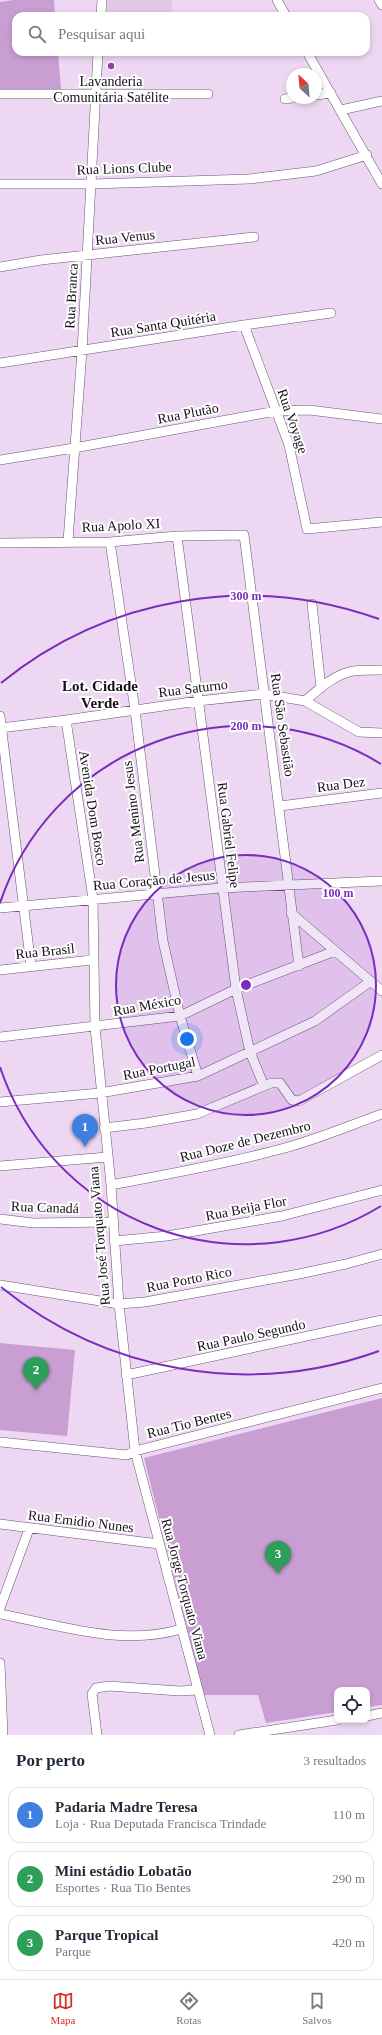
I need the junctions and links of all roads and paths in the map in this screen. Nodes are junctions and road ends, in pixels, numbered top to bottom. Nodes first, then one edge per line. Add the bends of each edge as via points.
1 (102, 0) edge
2 (277, 0) edge
3 (379, 0) edge
4 (382, 5) edge
5 (101, 12) edge
6 (284, 12) edge
7 (98, 56) edge
8 (308, 56) edge
9 (331, 93) junction
10 (0, 94) edge
11 (96, 94) junction
12 (208, 94) dead end
13 (322, 94) edge
14 (382, 101) edge
15 (341, 110) junction
16 (367, 155) junction
17 (0, 184) edge
18 (92, 184) junction
19 (382, 184) edge
20 (254, 237) dead end
21 (88, 255) junction
22 (0, 267) edge
23 (331, 313) dead end
24 (244, 325) junction
25 (82, 351) junction
26 (0, 363) edge
27 (276, 411) junction
28 (382, 419) edge
29 (74, 448) junction
30 (0, 460) edge
31 (382, 522) edge
32 (244, 535) joint
33 (177, 536) junction
34 (68, 542) junction
35 (110, 542) junction
36 (0, 543) edge
37 (312, 604) dead end
38 (382, 670) edge
39 (321, 688) junction
40 (264, 694) junction
41 (198, 701) junction
42 (305, 701) junction
43 (135, 710) junction
44 (0, 716) edge
45 (66, 720) junction
46 (1, 728) edge
47 (382, 733) edge
48 (382, 793) edge
49 (280, 806) junction
50 (382, 881) edge
51 (289, 884) junction
52 (222, 888) junction
53 (157, 894) junction
54 (93, 899) junction
55 (23, 906) junction
56 (0, 908) edge
57 (291, 913) junction
58 (335, 951) junction
59 (92, 960) junction
60 (31, 966) junction
61 (299, 966) junction
62 (0, 970) edge
63 (371, 981) junction
64 (236, 989) junction
65 (382, 991) edge
66 (180, 1016) junction
67 (95, 1027) junction
68 (0, 1037) edge
69 (250, 1052) junction
70 (382, 1055) edge
71 (198, 1076) junction
72 (264, 1086) junction
73 (100, 1093) junction
74 (0, 1102) edge
75 (382, 1114) edge
76 (104, 1128) junction
77 (107, 1157) junction
78 (0, 1166) edge
79 (111, 1185) junction
80 (382, 1190) edge
81 (0, 1219) edge
82 (112, 1222) junction
83 (114, 1241) junction
84 (382, 1254) edge
85 (0, 1285) edge
86 (119, 1304) junction
87 (382, 1320) edge
88 (126, 1375) junction
89 (382, 1388) edge
90 (0, 1442) edge
91 (0, 1446) edge
92 (135, 1451) junction
93 (0, 1524) edge
94 (29, 1529) junction
95 (159, 1544) junction
96 (0, 1608) edge
97 (0, 1614) edge
98 (181, 1629) junction
99 (0, 1663) edge
100 (197, 1690) junction
101 (382, 1714) edge
102 (370, 1716) edge
103 (334, 1720) edge
104 (3, 1735) edge
105 (97, 1735) edge
106 (210, 1735) edge
107 (239, 1735) edge

1 - 5 street
2 - 6 street
3 - 4 street
7 - 11 street, Rua Branca
8 - 9 street
9 - 13 street
9 - 15 street
10 - 11 street
11 - 12 street
11 - 18 street, Rua Branca
14 - 15 street
15 - 16 street
16 - 18 street, Rua Lions Clube via 316,171 249,179
16 - 19 street
17 - 18 street, Rua Lions Clube
18 - 21 street, Rua Branca
20 - 21 street, Rua Venus
21 - 22 street, Rua Venus
21 - 25 street, Rua Branca
23 - 24 street, Rua Santa Quitéria
24 - 25 street, Rua Santa Quitéria
24 - 27 street, Rua Voyage
25 - 26 street, Rua Santa Quitéria
25 - 29 street, Rua Branca
27 - 28 street, Rua Plutão via 309,410
27 - 29 street, Rua Plutão
27 - 31 street, Rua Voyage via 289,446 307,529
29 - 30 street, Rua Plutão
29 - 34 street, Rua Branca
32 - 33 street, Rua Apolo XI
32 - 40 street, Rua São Sebastião
33 - 35 street, Rua Apolo XI
33 - 41 street, Rua Gabriel Felipe
34 - 35 street, Rua Apolo XI
34 - 36 street, Rua Apolo XI
35 - 43 street, Rua Menino Jesus
37 - 39 street
38 - 39 street via 353,671
39 - 42 street
40 - 41 street, Rua Saturno
40 - 42 street, Rua Saturno
40 - 49 street, Rua São Sebastião
41 - 43 street, Rua Saturno
41 - 52 street, Rua Gabriel Felipe
42 - 47 street, Rua Saturno via 359,732
43 - 45 street, Rua Saturno
43 - 53 street, Rua Menino Jesus
44 - 46 street
45 - 46 street, Rua Saturno
45 - 54 street, Avenida Dom Bosco
46 - 55 street
48 - 49 street, Rua Dez
49 - 51 street, Rua São Sebastião
50 - 51 street, Rua Coração de Jesus
51 - 52 street, Rua Coração de Jesus
51 - 57 street, Rua São Sebastião
52 - 53 street, Rua Coração de Jesus
52 - 64 street, Rua Gabriel Felipe
53 - 54 street, Rua Coração de Jesus
53 - 66 street, Rua Menino Jesus via 163,941
54 - 55 street, Rua Coração de Jesus
54 - 59 street, Rua José Torquato Viana
55 - 56 street, Rua Coração de Jesus
55 - 60 street
57 - 58 street
57 - 61 street, Rua São Sebastião
58 - 61 street, Rua México
58 - 63 street
59 - 60 street, Rua Brasil
59 - 67 street, Rua José Torquato Viana
60 - 62 street, Rua Brasil
61 - 64 street, Rua México
63 - 65 street
63 - 69 street, Rua Portugal via 315,1021
64 - 66 street, Rua México
64 - 69 street, Rua Gabriel Felipe
66 - 67 street, Rua México
66 - 71 street, Rua Menino Jesus
67 - 68 street, Rua México
67 - 73 street, Rua José Torquato Viana
69 - 71 street, Rua Portugal
69 - 72 street, Rua Gabriel Felipe
70 - 72 street via 299,1102 292,1100 280,1083
71 - 73 street, Rua Portugal
72 - 76 street via 197,1114
73 - 74 street, Rua Portugal
73 - 76 street, Rua José Torquato Viana
75 - 79 street, Rua Doze de Dezembro via 282,1149
76 - 77 street, Rua José Torquato Viana
77 - 78 street
77 - 79 street, Rua José Torquato Viana
79 - 82 street, Rua José Torquato Viana
80 - 83 street, Rua Beija Flor via 282,1216 167,1236
81 - 82 street, Rua Canadá via 40,1223
82 - 83 street, Rua José Torquato Viana
83 - 86 street, Rua José Torquato Viana
84 - 86 street, Rua Porto Rico via 299,1274 145,1302
85 - 86 street, Rua Porto Rico
86 - 88 street, Rua José Torquato Viana
87 - 88 street, Rua Paulo Segundo
88 - 92 street, Rua José Torquato Viana
89 - 92 street, Rua Tio Bentes
90 - 91 street
90 - 92 street, Rua Tio Bentes via 126,1455
92 - 95 street, Rua Jorge Torquato Viana
93 - 94 street, Rua Emidio Nunes
94 - 95 street, Rua Emidio Nunes
94 - 96 street
95 - 98 street, Rua Jorge Torquato Viana
97 - 98 street via 116,1636 139,1636
98 - 100 street, Rua Jorge Torquato Viana
99 - 104 street
100 - 105 street via 102,1686 94,1689 92,1694
100 - 106 street, Rua Jorge Torquato Viana
101 - 102 street
103 - 107 street

